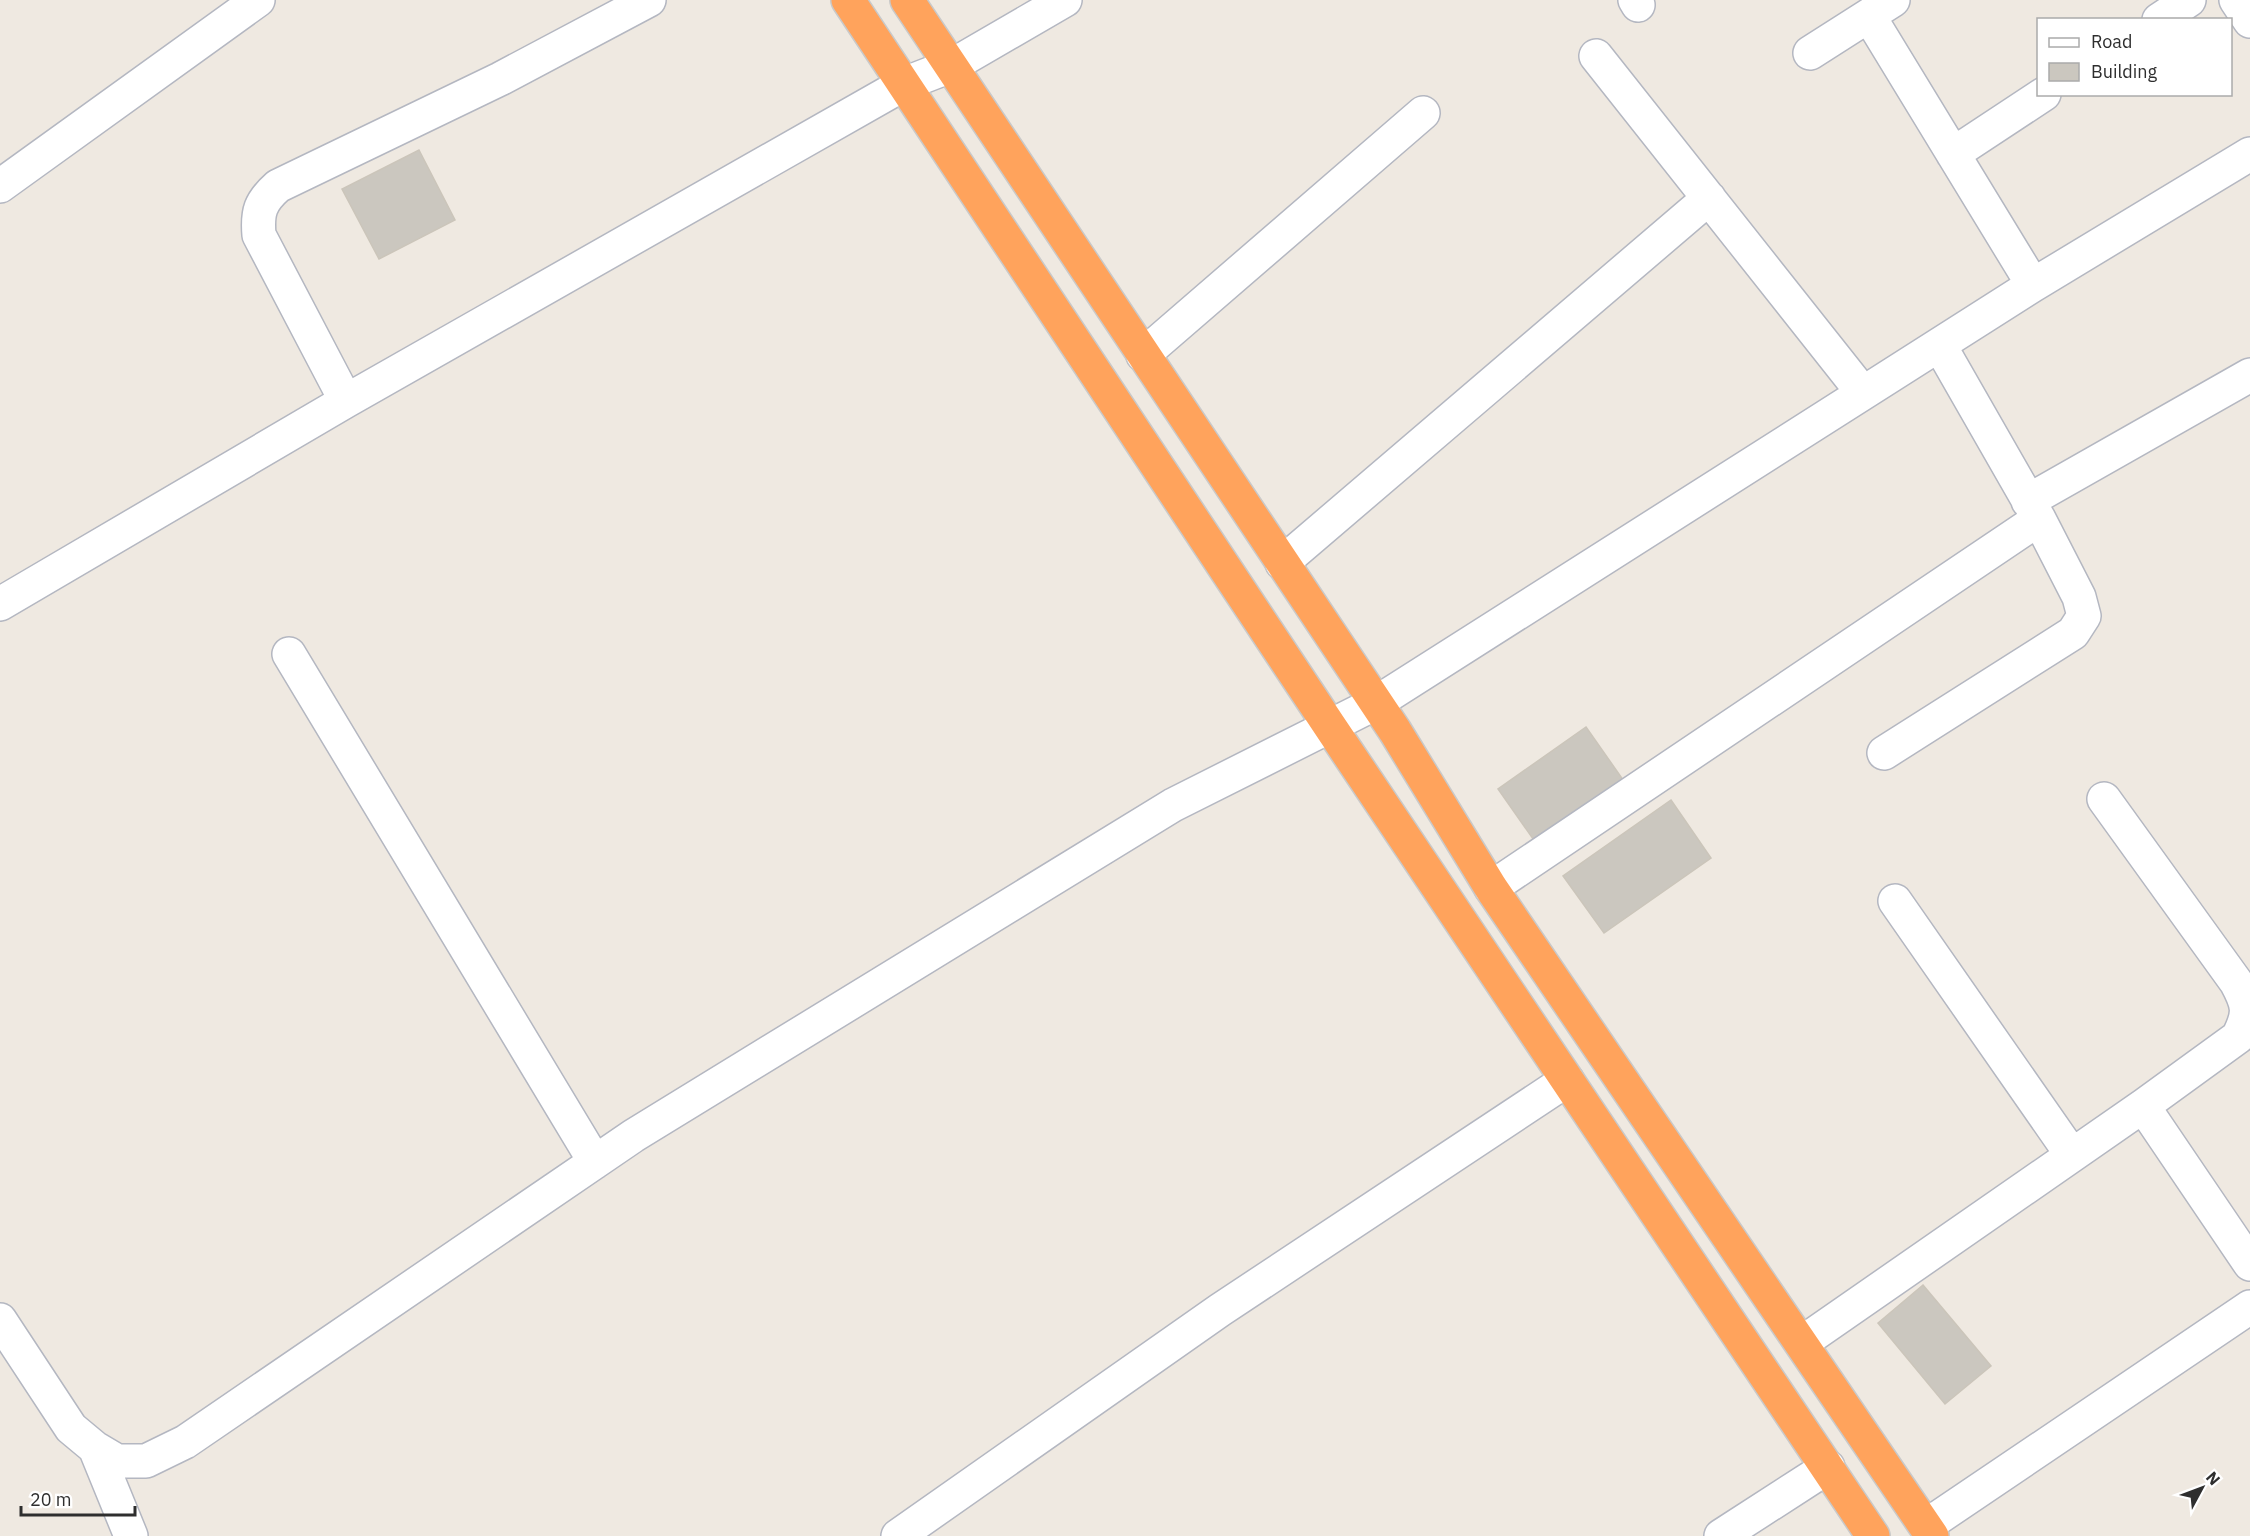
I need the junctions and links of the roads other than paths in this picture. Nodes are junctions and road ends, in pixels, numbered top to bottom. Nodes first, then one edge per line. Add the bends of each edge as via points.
1 (258, 0) edge
2 (649, 0) edge
3 (848, 0) edge
4 (907, 0) edge
5 (1065, 0) edge
6 (2189, 0) edge
7 (2236, 0) edge
8 (1881, 8) edge
9 (2162, 18) edge
10 (2250, 21) edge
11 (1810, 53) dead end
12 (1596, 56) dead end
13 (953, 65) junction
14 (904, 84) junction
15 (2041, 96) edge
16 (1423, 113) dead end
17 (1953, 154) junction
18 (2250, 154) edge
19 (0, 186) edge
20 (1709, 198) junction
21 (2033, 285) junction
22 (1940, 346) junction
23 (1143, 355) junction
24 (2250, 375) edge
25 (1863, 393) junction
26 (346, 401) junction
27 (2034, 510) junction
28 (1282, 563) junction
29 (0, 604) edge
30 (289, 654) dead end
31 (1376, 703) junction
32 (1329, 725) junction
33 (1884, 753) dead end
34 (2104, 799) dead end
35 (1491, 888) junction
36 (1895, 901) dead end
37 (1567, 1080) junction
38 (2143, 1106) junction
39 (2072, 1155) junction
40 (595, 1162) junction
41 (2250, 1264) edge
42 (2250, 1306) edge
43 (0, 1320) edge
44 (1803, 1342) junction
45 (95, 1448) junction
46 (1828, 1467) junction
47 (1929, 1531) edge
48 (131, 1536) edge
49 (898, 1536) edge
50 (1721, 1536) edge
51 (1873, 1536) edge

1 - 19 street
2 - 26 street via 500,79 278,186 265,198 258,213 259,235
3 - 14 highway
4 - 13 highway
5 - 13 street
6 - 9 street
7 - 10 street
8 - 11 street
8 - 17 street
12 - 20 street
13 - 14 street
13 - 23 highway
14 - 26 street
14 - 32 highway
15 - 17 street
16 - 23 street
17 - 21 street
18 - 21 street
20 - 25 street
20 - 28 street
21 - 22 street
22 - 25 street
22 - 27 street
23 - 28 highway
24 - 27 street
25 - 31 street
26 - 29 street
27 - 33 street via 2079,597 2084,616 2073,633
27 - 35 street
28 - 31 highway
30 - 40 street
31 - 32 street
31 - 35 highway
32 - 37 highway
32 - 40 street via 1173,806 855,998
34 - 38 street via 2248,1004 2248,1021 2238,1037
35 - 44 highway
36 - 39 street
37 - 46 highway
37 - 49 street via 1220,1310
38 - 39 street
38 - 41 street
39 - 44 street
40 - 45 street via 185,1442 146,1461 117,1461
42 - 47 street
43 - 45 street via 71,1428
44 - 47 highway
45 - 48 street
46 - 50 street
46 - 51 highway

